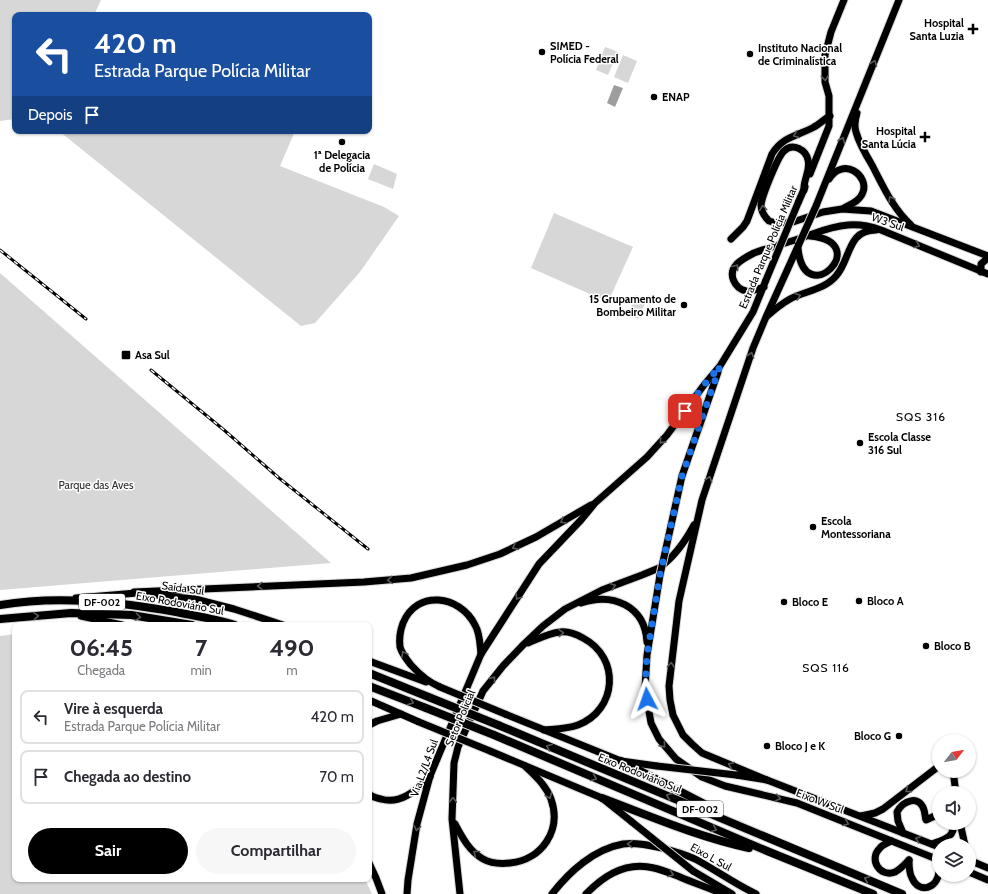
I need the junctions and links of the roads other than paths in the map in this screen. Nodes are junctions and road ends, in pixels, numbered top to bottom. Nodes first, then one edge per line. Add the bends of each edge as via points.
1 (844, 0) edge
2 (899, 0) edge
3 (859, 99) junction
4 (830, 116) junction
5 (823, 189) junction
6 (804, 190) junction
7 (842, 209) junction
8 (916, 229) junction
9 (881, 230) junction
10 (808, 236) junction
11 (732, 239) dead end
12 (799, 245) junction
13 (988, 257) edge
14 (985, 273) edge
15 (765, 284) junction
16 (766, 317) junction
17 (720, 366) junction
18 (595, 503) junction
19 (698, 516) junction
20 (134, 592) junction
21 (53, 600) junction
22 (0, 604) edge
23 (565, 609) junction
24 (71, 614) junction
25 (0, 619) edge
26 (108, 622) edge
27 (174, 622) edge
28 (226, 622) edge
29 (274, 622) edge
30 (524, 644) junction
31 (481, 654) junction
32 (647, 655) junction
33 (372, 662) edge
34 (372, 674) edge
35 (430, 683) junction
36 (372, 687) edge
37 (372, 701) edge
38 (401, 714) junction
39 (372, 724) edge
40 (544, 730) junction
41 (621, 761) junction
42 (525, 766) junction
43 (932, 771) edge
44 (430, 776) junction
45 (767, 780) junction
46 (372, 795) edge
47 (602, 798) junction
48 (861, 816) junction
49 (932, 817) edge
50 (452, 819) junction
51 (953, 830) edge
52 (903, 833) junction
53 (767, 836) junction
54 (948, 838) edge
55 (891, 841) junction
56 (932, 844) edge
57 (767, 852) junction
58 (932, 858) edge
59 (976, 863) edge
60 (988, 868) edge
61 (372, 869) edge
62 (976, 875) edge
63 (988, 880) edge
64 (459, 881) junction
65 (936, 882) edge
66 (382, 894) edge
67 (407, 894) edge
68 (460, 894) edge
69 (467, 894) edge
70 (551, 894) edge
71 (586, 894) edge
72 (723, 894) edge
73 (732, 894) edge
74 (756, 894) edge
75 (873, 894) edge
76 (902, 894) edge

1 -> 4 main road, Estrada Parque Polícia Militar via 825,55 825,82
3 -> 2 main road
5 -> 3 main road
8 -> 3 main road via 893,204 855,131
4 - 6 main road, Estrada Parque Polícia Militar via 829,126
4 -> 11 main road via 815,127 778,144 747,221
5 - 7 main road via 838,170 845,168 858,174 863,183 863,192 855,202
5 - 12 main road, bridge
7 -> 6 main road, W3 Sul via 822,212 793,222 776,223 769,221 763,213 761,205 769,182 784,151 789,148 801,149 808,160
6 - 15 main road, Estrada Parque Polícia Militar, bridge
7 - 8 main road, W3 Sul via 871,212
8 - 13 main road, W3 Sul
9 - 10 main road, W3 Sul via 864,225 849,225 829,228
9 -> 14 main road, W3 Sul
16 -> 9 main road via 790,299 819,288 831,280 839,271 856,238 864,232
10 - 12 main road via 821,237 832,244 838,256 832,269 819,275 810,273 801,263
15 -> 10 main road, W3 Sul via 745,291 736,285 732,278 735,265 754,253
12 - 16 main road
13 - 14 main road via 981,264
15 - 17 main road, Estrada Parque Polícia Militar via 753,312
19 -> 16 main road via 753,348
17 -> 18 main road, Estrada Parque Polícia Militar via 647,457
17 - 32 main road, Eixo W Sul, bridge via 682,476 660,575
18 -> 20 main road via 536,537 500,554 467,565 411,578
18 -> 31 main road, Estrada Parque Polícia Militar via 539,564
23 -> 19 main road via 602,590 659,568 678,550
45 -> 19 main road via 702,753 683,735 672,715 670,686 679,601
20 - 21 main road, Saída Sul
20 - 29 main road, Saída Sul via 195,599
21 - 22 highway, Eixo Rodoviário Sul / DF-002
21 - 28 highway, Eixo Rodoviário Sul / DF-002 via 110,602 150,607
23 - 30 main road, Setor Policial
23 - 32 main road via 596,599 623,602 635,613 644,627
25 -> 24 highway, Eixo Rodoviário Sul / DF-002
24 - 26 main road
24 -> 27 highway, Eixo Rodoviário Sul / DF-002 via 131,615
30 -> 40 main road via 549,634 575,634 589,641 601,653 608,669 608,694 599,710 579,725
50 -> 30 main road, Setor Policial via 454,763 458,748 483,691 502,666
35 -> 31 main road via 415,670 400,647 400,632 405,619 412,609 421,603 446,600 467,613 479,635
31 - 44 main road, Via L2/L4 Sul
32 -> 55 main road, Eixo W Sul via 645,688 651,722 659,739 676,759 702,777 725,786 797,803
33 - 35 main road
53 -> 34 highway, Eixo Rodoviário Sul / DF-002, bridge
35 - 40 main road, Eixo W Sul, bridge
36 -> 57 highway, Eixo Rodoviário Sul / DF-002, bridge
37 - 38 main road
38 - 39 main road
38 - 42 main road, bridge
40 - 41 main road, Eixo W Sul
41 - 45 main road, Eixo W Sul, bridge
41 - 53 highway
42 - 47 main road, Eixo L Sul
42 -> 50 main road via 545,786 554,813 554,826 542,850 518,862 498,864 483,859 463,839
43 -> 48 main road via 883,809
44 - 46 main road via 401,799 387,801
44 -> 67 main road, Via L2/L4 Sul via 417,824
45 - 48 main road, Eixo W Sul
47 - 57 highway via 727,843
47 - 73 main road, Eixo L Sul, bridge via 693,871
48 - 52 main road, Eixo W Sul
49 - 52 main road via 926,820 921,805 914,800 907,802 897,812
50 - 64 main road, Setor Policial
51 - 54 main road
56 -> 52 main road, Eixo W Sul
76 -> 53 highway, Eixo Rodoviário Sul / DF-002
55 - 58 main road, Eixo W Sul
55 - 65 main road via 879,848 874,857 881,871 893,873 909,860 912,879 916,885 926,888
57 - 75 highway, Eixo Rodoviário Sul / DF-002
59 - 60 main road
61 - 66 main road
62 - 63 main road
64 - 68 main road, Setor Policial
64 - 69 main road
74 -> 70 main road, Eixo L Sul via 697,859 679,852 650,845 624,844 591,857 578,866
71 -> 72 main road via 610,874 638,866 653,867

